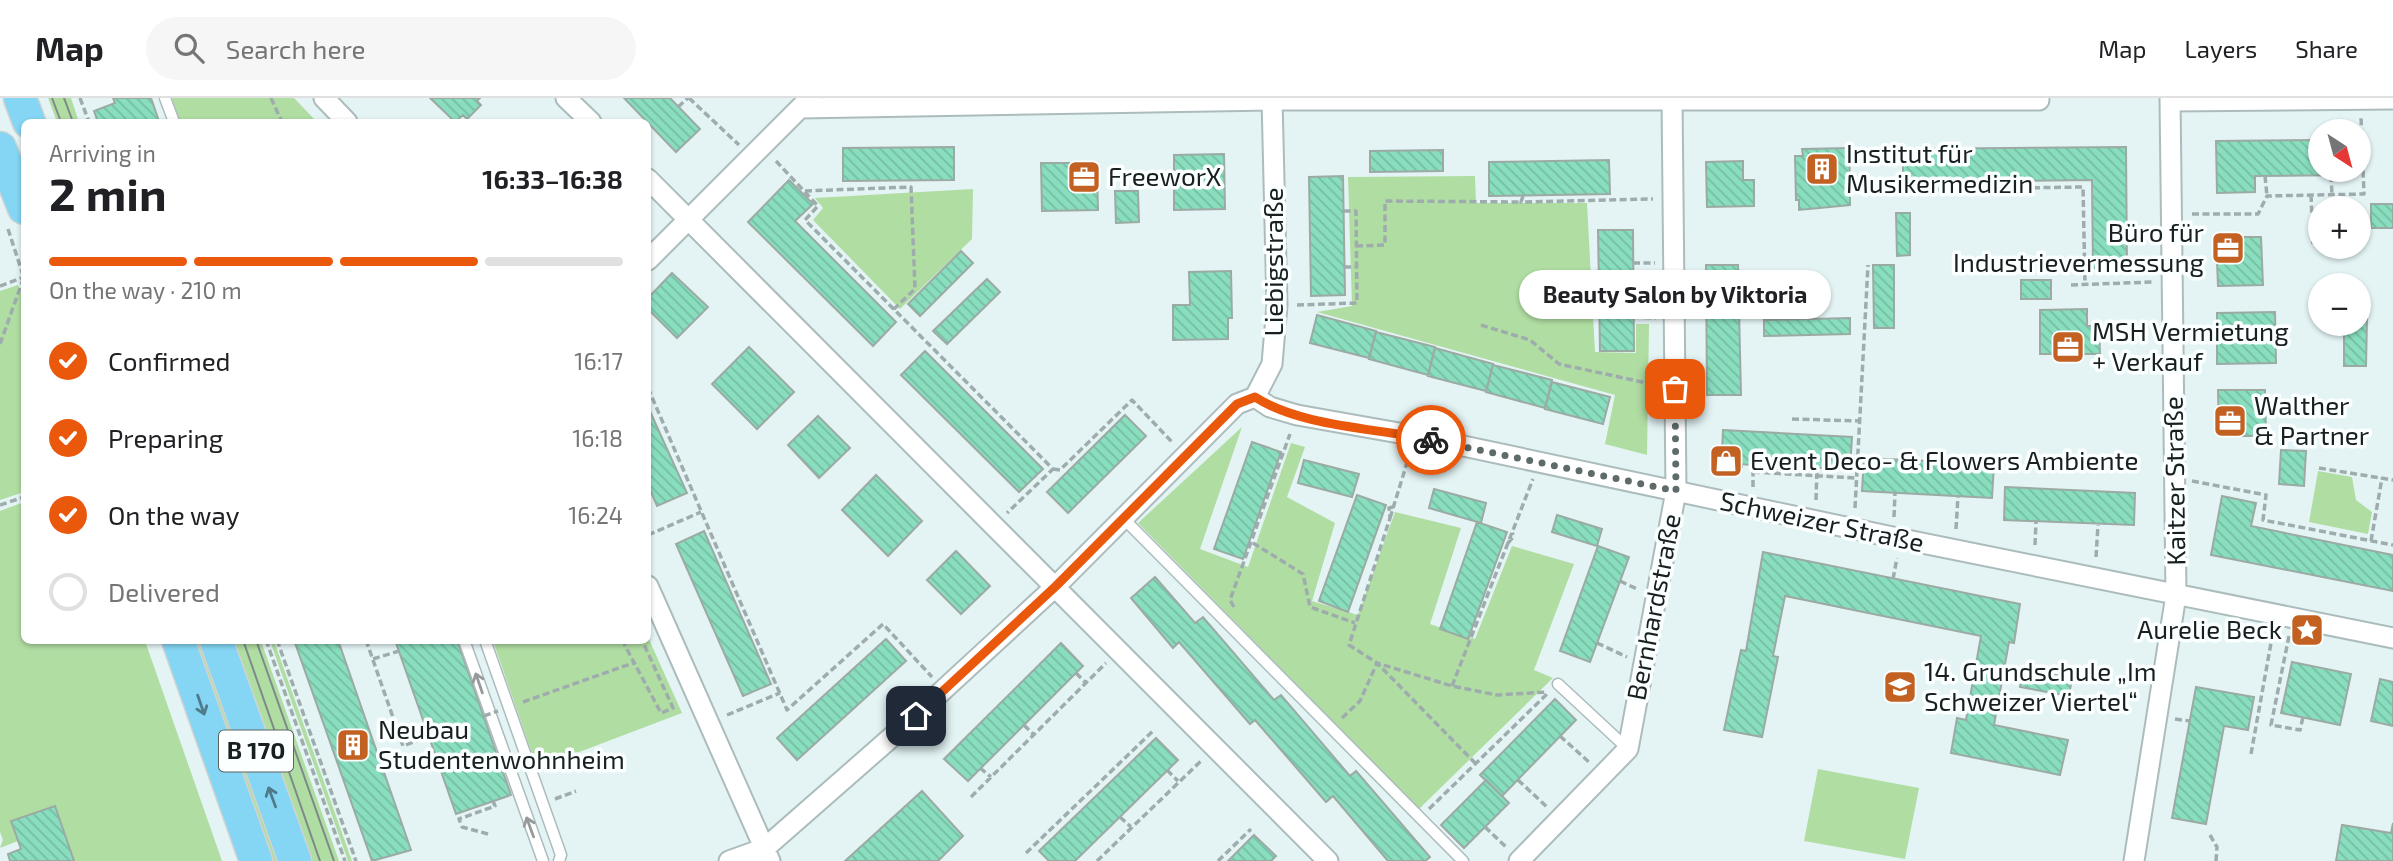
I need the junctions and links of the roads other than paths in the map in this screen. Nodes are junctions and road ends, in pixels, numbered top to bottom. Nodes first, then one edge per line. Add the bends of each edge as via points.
1 (20, 98) edge
2 (165, 98) edge
3 (324, 98) edge
4 (566, 98) edge
5 (1672, 98) edge
6 (1272, 99) edge
7 (2170, 99) edge
8 (2393, 99) edge
9 (2039, 100) dead end
10 (885, 102) edge
11 (805, 103) edge
12 (28, 119) edge
13 (173, 119) edge
14 (344, 119) edge
15 (588, 119) edge
16 (0, 148) edge
17 (651, 182) edge
18 (14, 213) edge
19 (688, 219) junction
20 (651, 257) edge
21 (1255, 397) junction
22 (1676, 491) junction
23 (1123, 517) junction
24 (1056, 586) junction
25 (651, 593) edge
26 (2176, 595) junction
27 (2393, 638) edge
28 (179, 644) edge
29 (217, 644) edge
30 (465, 644) edge
31 (486, 644) edge
32 (1558, 684) dead end
33 (1628, 749) junction
34 (767, 855) edge
35 (543, 860) edge
36 (256, 861) edge
37 (295, 861) edge
38 (559, 861) edge
39 (729, 861) edge
40 (1328, 861) edge
41 (1463, 861) edge
42 (1519, 861) edge
43 (2134, 861) edge

1 - 12 main road
2 - 13 lane
3 - 14 street
4 - 15 street
5 - 6 street
5 - 9 street
5 - 22 street, Bernhardstraße
6 - 10 street
6 - 21 street, Liebigstraße via 1277,305 1272,364
7 - 8 street
7 - 26 street, Kaitzer Straße
10 - 11 street
11 - 19 street
16 - 18 main road
17 - 19 street
19 - 20 street
19 - 24 street
21 - 22 street, Schweizer Straße via 1297,415
21 - 23 street via 1237,404
22 - 26 street, Schweizer Straße
22 - 33 street, Bernhardstraße
23 - 24 street
23 - 41 lane
24 - 34 street
24 - 40 street
25 - 34 street
26 - 27 street, Schweizer Straße
26 - 43 street, Kaitzer Straße
28 -> 36 main road, B 170
37 -> 29 main road, B 170
35 -> 30 lane
31 - 38 lane via 503,709 561,855
32 - 33 lane
33 - 42 street
34 - 39 street

